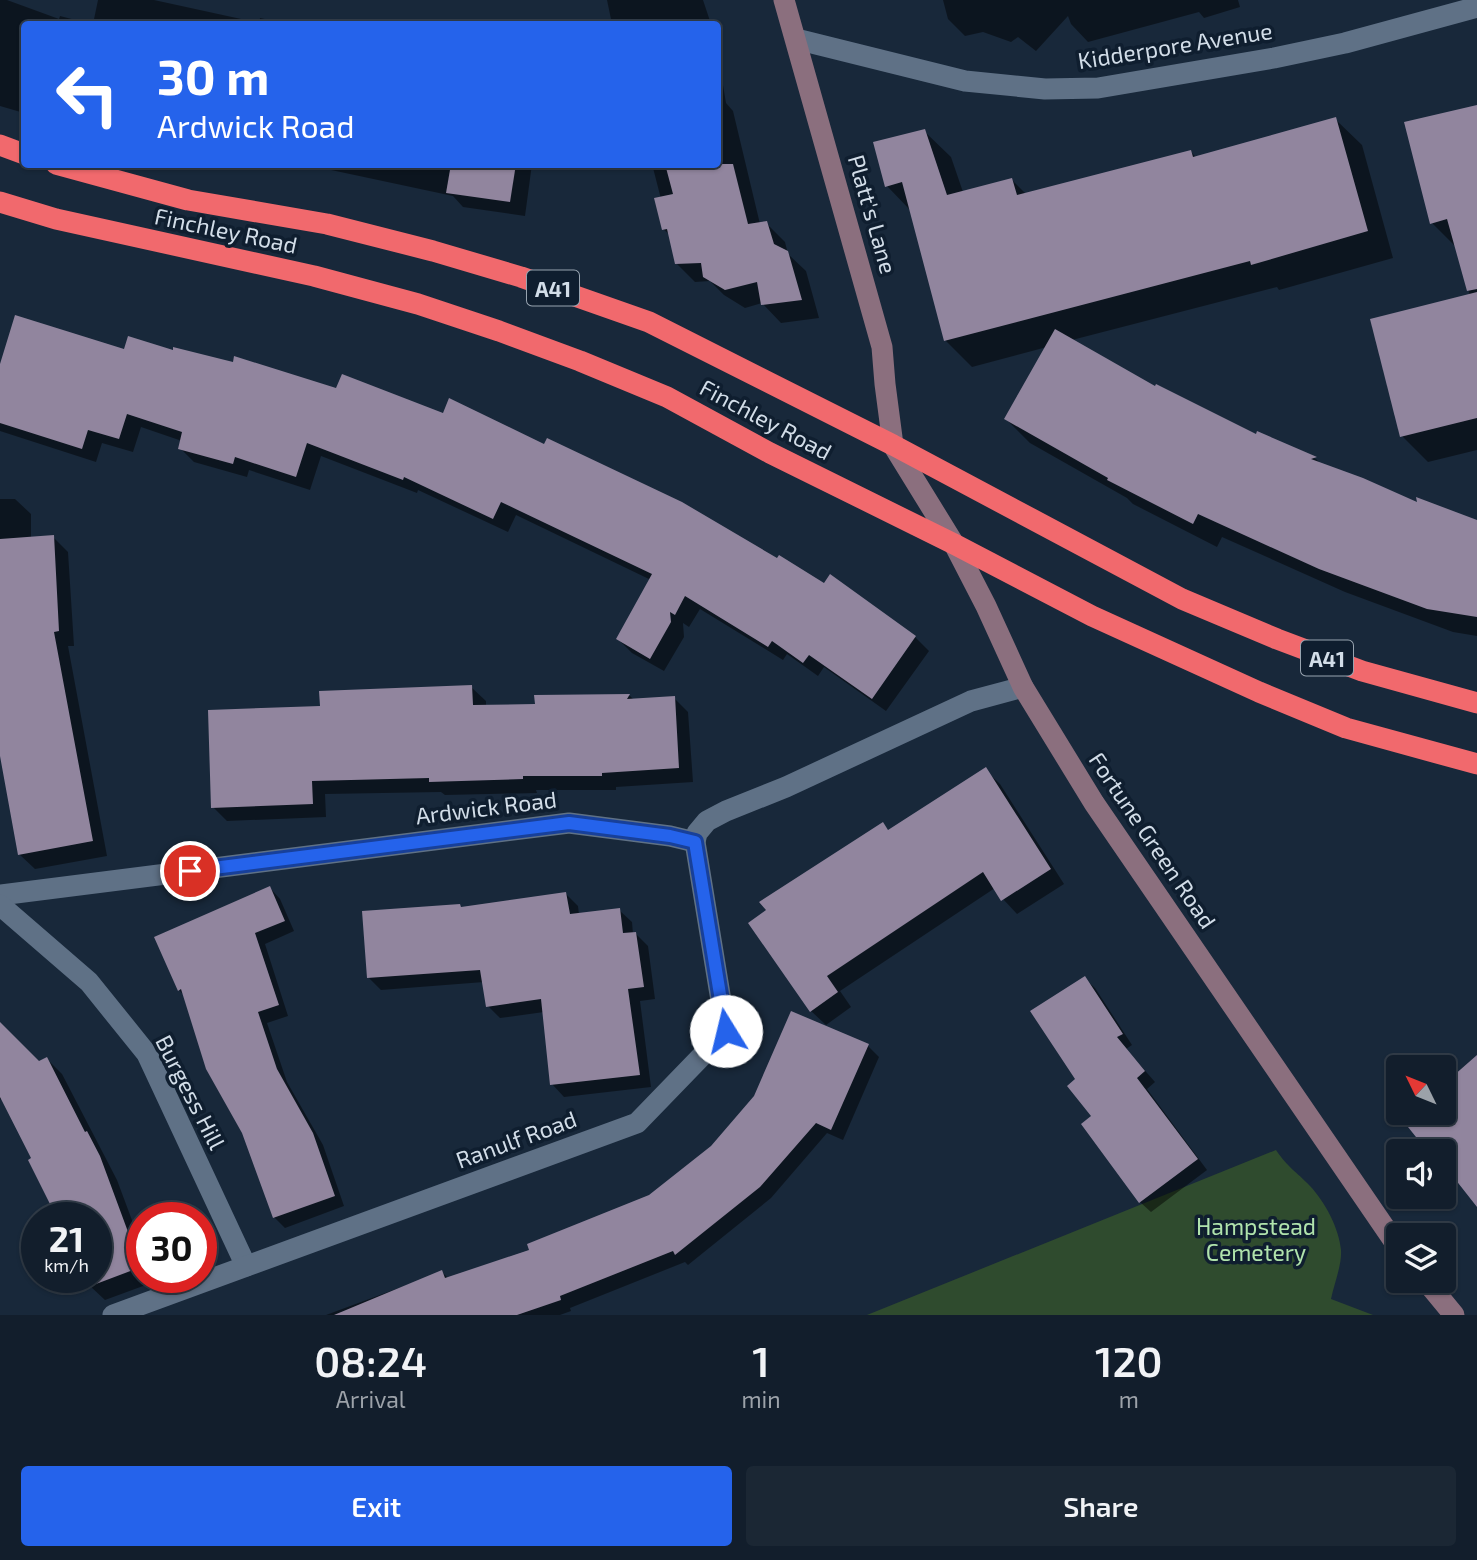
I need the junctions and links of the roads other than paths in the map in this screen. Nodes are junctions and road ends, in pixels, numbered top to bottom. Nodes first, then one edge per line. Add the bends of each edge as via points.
1 (784, 0) edge
2 (1477, 7) edge
3 (796, 39) junction
4 (0, 145) edge
5 (21, 153) edge
6 (71, 168) edge
7 (0, 202) edge
8 (893, 445) junction
9 (954, 544) junction
10 (1023, 687) junction
11 (1477, 703) edge
12 (1477, 764) edge
13 (695, 842) junction
14 (0, 895) edge
15 (0, 905) edge
16 (1386, 1229) edge
17 (246, 1266) junction
18 (1436, 1293) edge
19 (113, 1315) edge
20 (1454, 1315) edge

1 - 3 main road, Platt's Lane
2 - 3 street, Kidderpore Avenue via 1345,43 1098,88 1045,89 965,80
3 - 8 main road, Platt's Lane via 882,347
4 - 5 highway
6 - 8 highway, Finchley Road / A41 via 188,200 327,224 520,277 649,323
7 - 9 highway, Finchley Road / A41 via 418,304 580,360 667,397
8 - 9 main road, Fortune Green Road
8 - 11 highway, Finchley Road / A41 via 1182,599 1362,671
9 - 10 main road, Fortune Green Road
9 - 12 highway, Finchley Road / A41 via 1092,616 1259,692 1346,728
10 - 13 street via 971,701 726,811 707,821
10 - 16 main road, Fortune Green Road via 1094,803
13 - 14 street, Ardwick Road via 569,823
13 - 17 street, Ranulf Road via 726,1031 637,1123
15 - 17 street, Burgess Hill via 89,982 147,1054
17 - 19 street, Ranulf Road
18 - 20 main road

